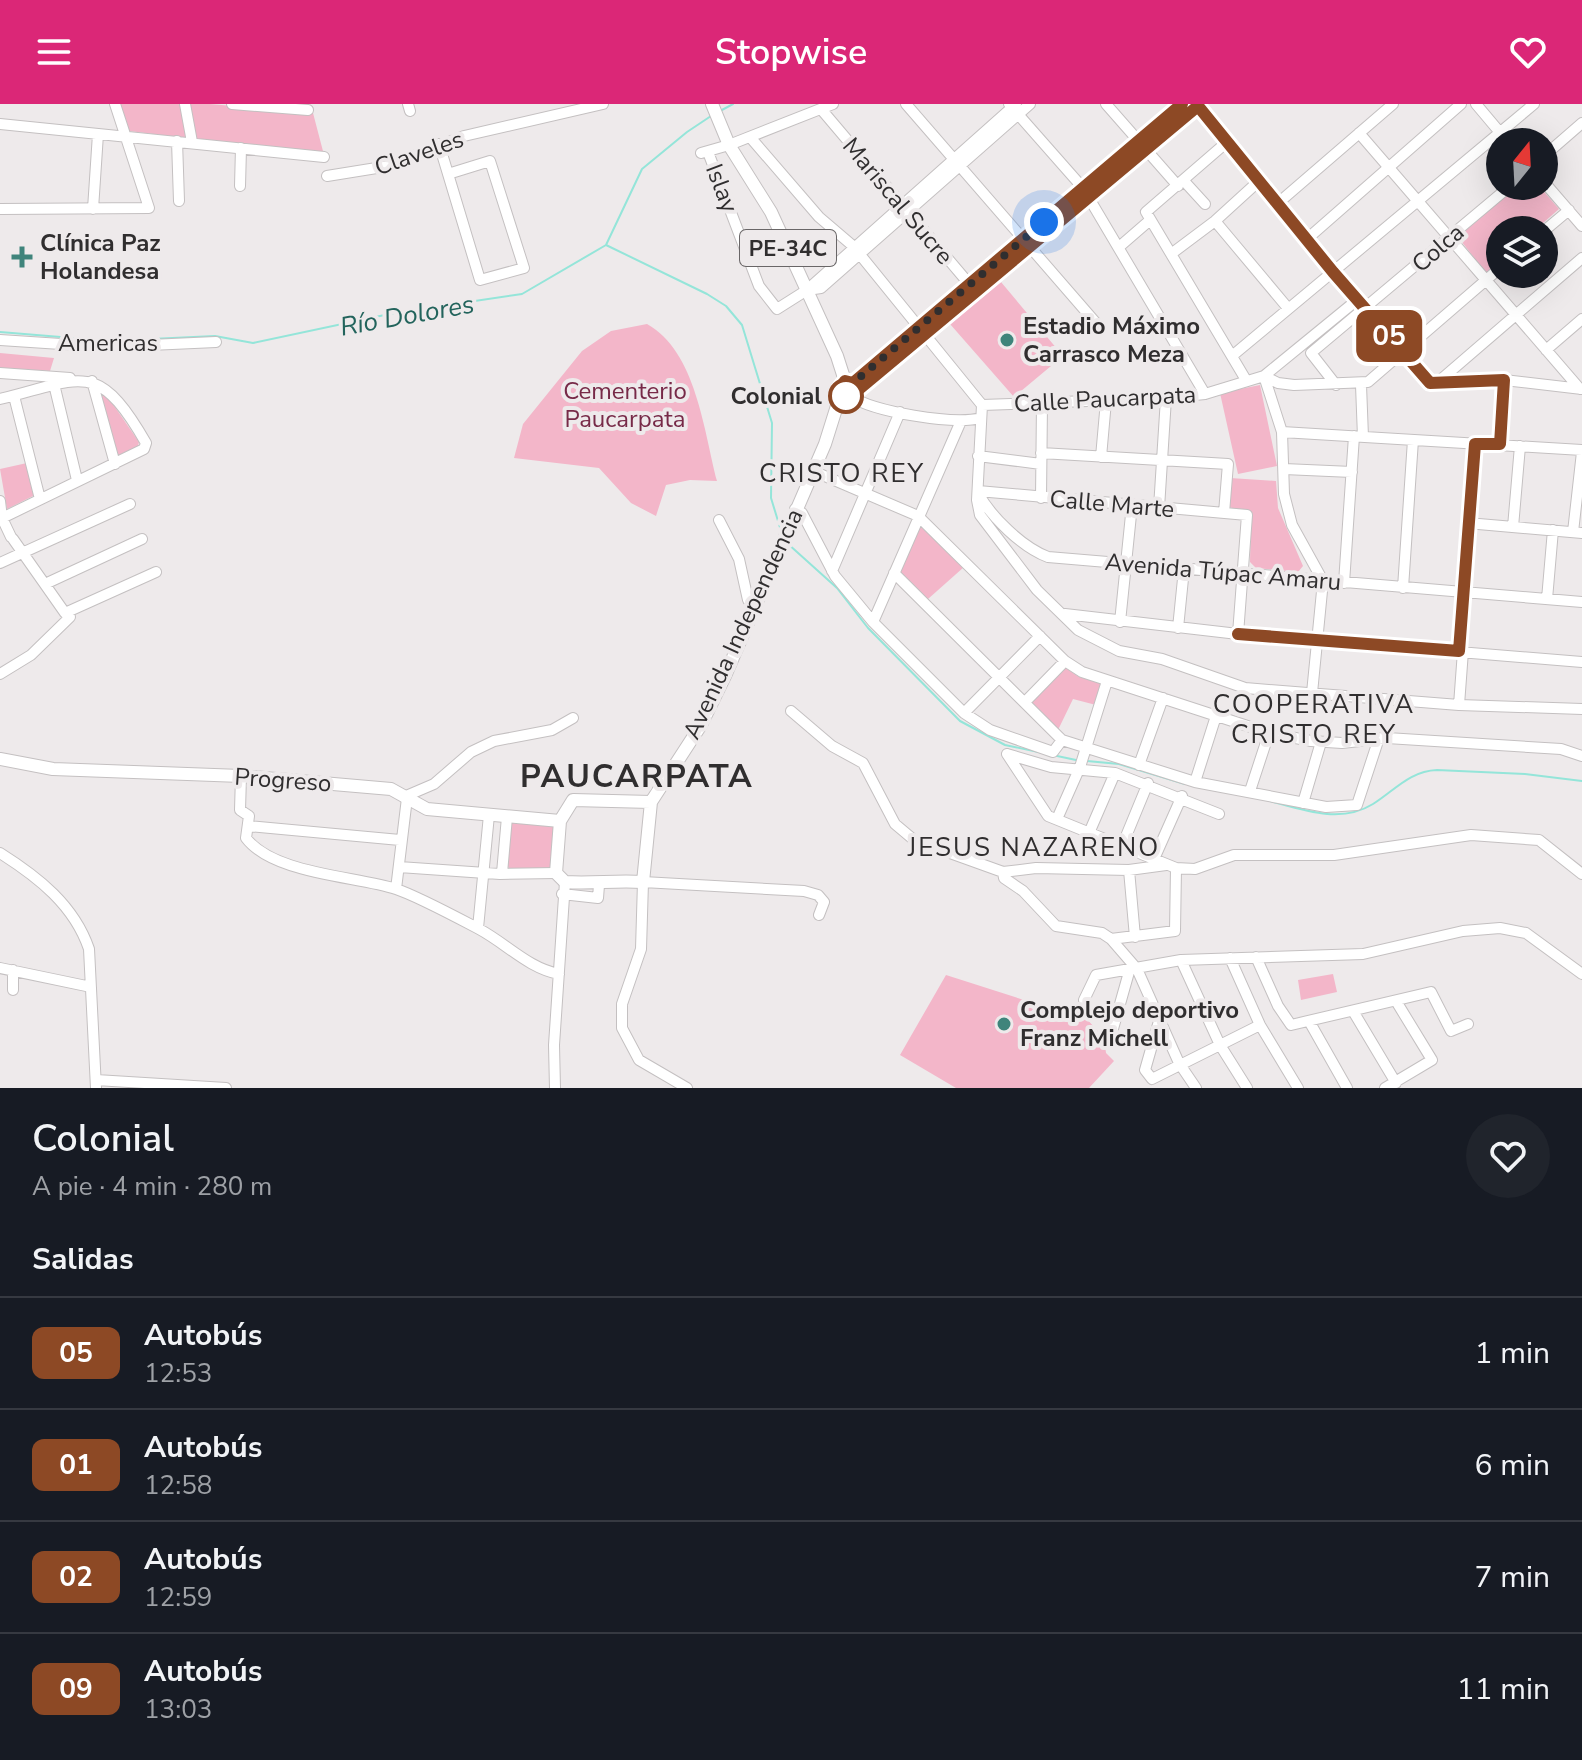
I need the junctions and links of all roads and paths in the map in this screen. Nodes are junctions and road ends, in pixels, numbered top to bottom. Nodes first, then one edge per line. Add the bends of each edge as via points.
1 (115, 104) edge
2 (185, 104) edge
3 (235, 104) edge
4 (603, 104) edge
5 (833, 104) edge
6 (906, 104) edge
7 (1030, 104) edge
8 (1106, 104) edge
9 (1182, 104) edge
10 (1393, 104) edge
11 (1461, 104) edge
12 (1476, 104) edge
13 (1534, 104) edge
14 (1199, 105) edge
15 (280, 106) edge
16 (713, 106) edge
17 (1014, 108) edge
18 (821, 109) junction
19 (308, 110) dead end
20 (1582, 123) edge
21 (0, 124) edge
22 (1497, 128) edge
23 (1505, 128) edge
24 (1359, 133) junction
25 (98, 134) junction
26 (127, 137) junction
27 (750, 137) junction
28 (177, 141) junction
29 (192, 142) junction
30 (1227, 142) junction
31 (439, 144) junction
32 (1486, 144) edge
33 (1558, 144) edge
34 (729, 145) junction
35 (1143, 145) junction
36 (241, 148) junction
37 (324, 157) dead end
38 (956, 163) junction
39 (1389, 167) junction
40 (448, 174) junction
41 (327, 176) dead end
42 (1260, 180) junction
43 (1181, 183) junction
44 (240, 186) dead end
45 (1086, 192) junction
46 (1558, 198) edge
47 (1494, 200) edge
48 (179, 201) dead end
49 (1419, 202) junction
50 (1205, 204) dead end
51 (1277, 204) junction
52 (905, 208) junction
53 (0, 209) edge
54 (93, 209) junction
55 (1569, 210) junction
56 (1558, 219) edge
57 (1149, 221) junction
58 (1215, 221) junction
59 (1582, 226) edge
60 (1450, 237) junction
61 (1307, 239) junction
62 (1028, 243) junction
63 (1119, 247) junction
64 (856, 250) junction
65 (1171, 254) junction
66 (1582, 258) edge
67 (1333, 272) junction
68 (1486, 279) joint
69 (1494, 288) edge
70 (974, 289) junction
71 (807, 290) junction
72 (1357, 300) junction
73 (1287, 307) junction
74 (1366, 309) junction
75 (1516, 315) junction
76 (1582, 319) edge
77 (1096, 323) dead end
78 (922, 332) junction
79 (0, 340) edge
80 (216, 342) dead end
81 (1546, 350) junction
82 (1403, 352) junction
83 (1232, 356) junction
84 (0, 373) edge
85 (1264, 376) junction
86 (78, 379) junction
87 (1246, 380) junction
88 (1504, 380) junction
89 (92, 381) junction
90 (1434, 382) junction
91 (54, 384) junction
92 (1336, 385) junction
93 (1361, 385) junction
94 (1581, 389) edge
95 (849, 390) junction
96 (1205, 394) junction
97 (14, 396) junction
98 (1166, 398) junction
99 (0, 399) edge
100 (1106, 401) junction
101 (1042, 403) junction
102 (982, 405) junction
103 (900, 412) junction
104 (981, 418) junction
105 (961, 421) junction
106 (1282, 432) junction
107 (1358, 437) junction
108 (1413, 440) junction
109 (1475, 444) junction
110 (1500, 444) junction
111 (1520, 446) junction
112 (1582, 451) edge
113 (978, 456) junction
114 (1101, 457) junction
115 (1041, 459) junction
116 (1161, 460) junction
117 (115, 464) junction
118 (1284, 469) junction
119 (813, 471) junction
120 (1352, 472) junction
121 (77, 480) junction
122 (978, 491) junction
123 (867, 495) junction
124 (1041, 498) junction
125 (40, 499) junction
126 (0, 501) edge
127 (130, 504) dead end
128 (1132, 505) junction
129 (1159, 508) junction
130 (795, 509) junction
131 (1224, 513) junction
132 (918, 516) junction
133 (1, 518) edge
134 (719, 520) dead end
135 (1467, 523) junction
136 (1513, 527) junction
137 (1553, 530) junction
138 (1577, 532) edge
139 (142, 539) dead end
140 (22, 553) junction
141 (0, 563) edge
142 (1126, 564) junction
143 (1184, 569) junction
144 (832, 571) junction
145 (156, 572) dead end
146 (894, 573) junction
147 (1244, 574) junction
148 (1323, 581) junction
149 (1344, 583) junction
150 (45, 584) junction
151 (1403, 588) junction
152 (1464, 593) junction
153 (1547, 599) junction
154 (1582, 602) edge
155 (756, 604) junction
156 (1065, 614) junction
157 (70, 617) dead end
158 (873, 622) junction
159 (1120, 622) junction
160 (1178, 628) junction
161 (1238, 634) junction
162 (1040, 636) junction
163 (1315, 639) junction
164 (1461, 651) junction
165 (1065, 661) junction
166 (1582, 662) edge
167 (0, 674) edge
168 (999, 676) junction
169 (1107, 681) junction
170 (1312, 693) junction
171 (1163, 698) junction
172 (1025, 702) junction
173 (1459, 705) junction
174 (1582, 709) edge
175 (791, 711) dead end
176 (964, 713) junction
177 (1216, 716) junction
178 (573, 718) dead end
179 (1269, 733) junction
180 (1379, 738) junction
181 (1062, 740) junction
182 (1321, 742) junction
183 (1085, 751) junction
184 (1582, 756) edge
185 (0, 759) edge
186 (1139, 765) junction
187 (1079, 768) junction
188 (1115, 773) junction
189 (241, 776) junction
190 (1195, 782) junction
191 (1148, 783) junction
192 (1250, 791) junction
193 (1182, 796) junction
194 (406, 797) junction
195 (651, 802) junction
196 (1303, 803) junction
197 (1219, 814) dead end
198 (489, 815) junction
199 (507, 817) junction
200 (1057, 819) junction
201 (560, 821) junction
202 (248, 826) junction
203 (1089, 833) junction
204 (400, 840) junction
205 (1122, 846) junction
206 (0, 853) edge
207 (1154, 859) junction
208 (1171, 866) junction
209 (399, 867) junction
210 (1129, 870) junction
211 (1003, 872) junction
212 (483, 873) junction
213 (502, 873) junction
214 (1582, 874) edge
215 (643, 882) junction
216 (561, 883) junction
217 (396, 889) junction
218 (819, 915) dead end
219 (478, 928) junction
220 (1135, 937) junction
221 (1111, 939) junction
222 (1256, 957) junction
223 (1230, 958) junction
224 (1181, 960) junction
225 (0, 968) edge
226 (13, 970) junction
227 (1133, 971) junction
228 (559, 974) junction
229 (1582, 974) edge
230 (91, 987) junction
231 (13, 990) dead end
232 (1084, 1000) dead end
233 (1396, 1001) junction
234 (1353, 1011) junction
235 (1159, 1021) junction
236 (1309, 1021) junction
237 (1468, 1024) dead end
238 (1260, 1025) junction
239 (1109, 1043) dead end
240 (1220, 1045) junction
241 (1179, 1063) junction
242 (96, 1084) edge
243 (1391, 1085) edge
244 (226, 1088) edge
245 (555, 1088) edge
246 (687, 1088) edge
247 (1196, 1088) edge
248 (1247, 1088) edge
249 (1298, 1088) edge
250 (1347, 1088) edge

1 - 26 street
2 - 29 street
3 - 15 street
4 - 31 street, Claveles
5 - 18 street
6 - 38 street
7 - 17 street
8 - 35 street
9 - 35 main road
10 - 24 street
11 - 39 street
12 - 22 street
13 - 23 street
14 - 30 street
14 - 35 main road
15 - 19 street
16 - 34 main road, PE-34C
17 - 38 street
17 - 45 street
18 - 27 street
18 - 52 street, Mariscal Sucre
20 - 33 street
21 - 25 street
24 - 39 street
24 - 51 street
25 - 26 street
25 - 54 street
26 - 28 street
26 - 54 street via 149,208
27 - 34 street
27 - 64 street via 819,217
28 - 29 street
28 - 48 street
29 - 36 street
30 - 42 street
30 - 43 street
31 - 40 street
31 - 41 street, Claveles via 389,166
32 - 49 street
34 - 71 main road, PE-34C via 771,212
34 - 71 street, Islay via 704,152 759,286 777,309
35 - 43 street
35 - 45 main road
36 - 37 street
36 - 44 street
38 - 52 street
38 - 62 street
39 - 49 street
39 - 61 street
40 - 40 street via 480,280 524,268 490,161
42 - 51 street
42 - 58 street
43 - 50 street
43 - 57 street via 1150,206
45 - 62 main road
45 - 63 street
46 - 55 street
47 - 60 street, Colca
49 - 60 street
49 - 67 street
51 - 61 street
52 - 64 street
52 - 70 street, Mariscal Sucre
53 - 54 street
55 - 56 street
55 - 59 street
57 - 63 street
57 - 65 street
58 - 65 street
58 - 73 street
60 - 68 street
60 - 74 street, Colca
61 - 67 street
62 - 70 main road
62 - 77 street
63 - 96 street
64 - 71 street via 821,288
64 - 78 street
65 - 83 street
66 - 75 street
67 - 72 street
67 - 73 street
68 - 82 street
69 - 75 street
70 - 78 main road
71 - 95 main road, PE-34C
72 - 74 street
72 - 85 street
73 - 83 street
74 - 82 street
74 - 92 street, Colca via 1311,353
75 - 81 street
75 - 90 street
76 - 81 street
78 - 95 main road
78 - 102 street
79 - 80 street, Americas via 106,347
81 - 94 street
82 - 90 street
82 - 93 street
83 - 87 street
84 - 86 street
85 - 87 street, Calle Paucarpata
85 - 92 street, Calle Paucarpata via 1278,383
85 - 106 street
86 - 89 street
86 - 91 street
87 - 96 street, Calle Paucarpata
88 - 90 street
88 - 94 street
88 - 110 street
89 - 117 street
89 - 117 street via 120,402 146,443
91 - 97 street
91 - 121 street
92 - 93 street, Calle Paucarpata
93 - 107 street
95 - 103 street via 861,403
95 - 119 main road, Avenida Independencia
96 - 98 street, Calle Paucarpata
97 - 99 street
97 - 125 street
98 - 100 street, Calle Paucarpata
98 - 116 street
100 - 101 street, Calle Paucarpata
100 - 114 street
101 - 102 street, Calle Paucarpata
101 - 115 street
102 - 104 street
103 - 105 street
103 - 123 street
104 - 105 street
104 - 113 street
105 - 132 street
106 - 107 street
106 - 118 street
107 - 108 street
107 - 120 street
108 - 109 street
108 - 151 street
109 - 110 street
109 - 135 street
110 - 111 street
111 - 112 street
111 - 136 street
112 - 138 street
113 - 115 street
113 - 122 street
114 - 115 street
114 - 116 street
115 - 124 street
116 - 129 street
116 - 131 street via 1228,464
117 - 121 street
118 - 120 street
118 - 148 street via 1292,525
119 - 123 street
119 - 130 main road, Avenida Independencia
120 - 149 street
121 - 125 street
122 - 124 street, Calle Marte
122 - 142 street, Avenida Túpac Amaru via 988,509 1038,553
122 - 156 street via 984,521 1037,590
123 - 132 street
123 - 144 street
124 - 128 street, Calle Marte
125 - 133 street
126 - 133 street
127 - 140 street
128 - 129 street, Calle Marte
128 - 142 street
129 - 131 street, Calle Marte
130 - 144 street
130 - 155 main road, Avenida Independencia
131 - 147 street, Calle Marte via 1247,515
132 - 146 street
132 - 162 street
133 - 140 street
134 - 155 street via 739,559 748,600
135 - 136 street
135 - 152 street
136 - 137 street
137 - 138 street
137 - 153 street
139 - 150 street
140 - 141 street
140 - 150 street
142 - 143 street, Avenida Túpac Amaru
142 - 159 street
143 - 147 street, Avenida Túpac Amaru
143 - 160 street
144 - 158 street
145 - 150 street via 65,613
146 - 158 street
146 - 168 street
147 - 148 street, Avenida Túpac Amaru
147 - 161 street
148 - 149 street, Avenida Túpac Amaru
148 - 163 street
149 - 151 street, Avenida Túpac Amaru
151 - 152 street, Avenida Túpac Amaru
152 - 153 street, Avenida Túpac Amaru
152 - 164 street
153 - 154 street, Avenida Túpac Amaru
155 - 195 main road, Avenida Independencia via 701,725
156 - 159 street
156 - 170 street via 1093,640 1119,651 1162,659 1245,688
157 - 167 street via 31,655
158 - 176 street
159 - 160 street
160 - 161 street
161 - 163 street
162 - 165 street
162 - 168 street
163 - 164 street
163 - 170 street
164 - 166 street
164 - 173 street
165 - 169 street
165 - 172 street
168 - 172 street
168 - 176 street
169 - 171 street
169 - 183 street
170 - 173 street
171 - 177 street
171 - 186 street
172 - 181 street
173 - 174 street
175 - 211 street via 832,746 863,763 895,824 907,836
176 - 181 street via 1027,745 1053,752
177 - 179 street
177 - 190 street
178 - 194 street via 552,730 494,741 471,752 434,784
179 - 182 street
179 - 192 street
180 - 182 street
180 - 184 street via 1561,749
180 - 196 street via 1357,805
181 - 183 street
182 - 196 street
183 - 186 street
183 - 187 street
185 - 189 main road, Progreso via 53,769
186 - 190 street
187 - 188 street
187 - 200 street
187 - 200 street via 1051,767 1007,754 1047,814
188 - 191 street
188 - 203 street
189 - 194 main road, Progreso via 391,789
189 - 202 street via 240,810 249,816
190 - 192 street
191 - 193 street
191 - 205 street
192 - 196 street
193 - 197 street
193 - 207 street
194 - 198 main road, Progreso via 427,809
194 - 204 street
195 - 201 main road via 573,800
195 - 215 main road, Avenida Independencia
198 - 199 main road, Progreso
198 - 212 street
199 - 201 main road, Progreso
199 - 213 street
200 - 203 street
201 - 216 main road
202 - 204 street
202 - 217 street via 246,838 270,855 299,867
203 - 205 street
204 - 209 street
205 - 207 street
206 - 230 street via 69,909 89,949
207 - 208 street
208 - 210 street
208 - 214 street via 1195,869 1234,855 1334,855 1471,835 1539,840
208 - 220 street via 1177,928
209 - 212 street
209 - 217 street
210 - 211 street
210 - 220 street
211 - 221 street via 1056,926
212 - 213 street
212 - 219 street
213 - 216 street
215 - 216 main road
215 - 218 street via 804,891 824,902
215 - 246 street via 640,956 622,1004 622,1028 639,1060
216 - 228 street
217 - 219 street
219 - 228 street via 544,971
220 - 221 street
221 - 227 street
222 - 223 street
222 - 229 street via 1363,954 1500,928 1526,933
222 - 236 street via 1291,1025
223 - 224 street
223 - 238 street
224 - 227 street
224 - 240 street
225 - 226 street
226 - 230 street
226 - 231 street
227 - 232 street via 1096,975
227 - 235 street
227 - 239 street
228 - 245 street
230 - 242 street
233 - 234 street
233 - 237 street via 1431,992 1451,1031
233 - 243 street via 1432,1060
234 - 236 street
234 - 243 street
235 - 241 street
235 - 241 street via 1146,1074 1152,1079
236 - 250 street
238 - 240 street
238 - 249 street
240 - 241 street
240 - 248 street
241 - 247 street
242 - 244 street

